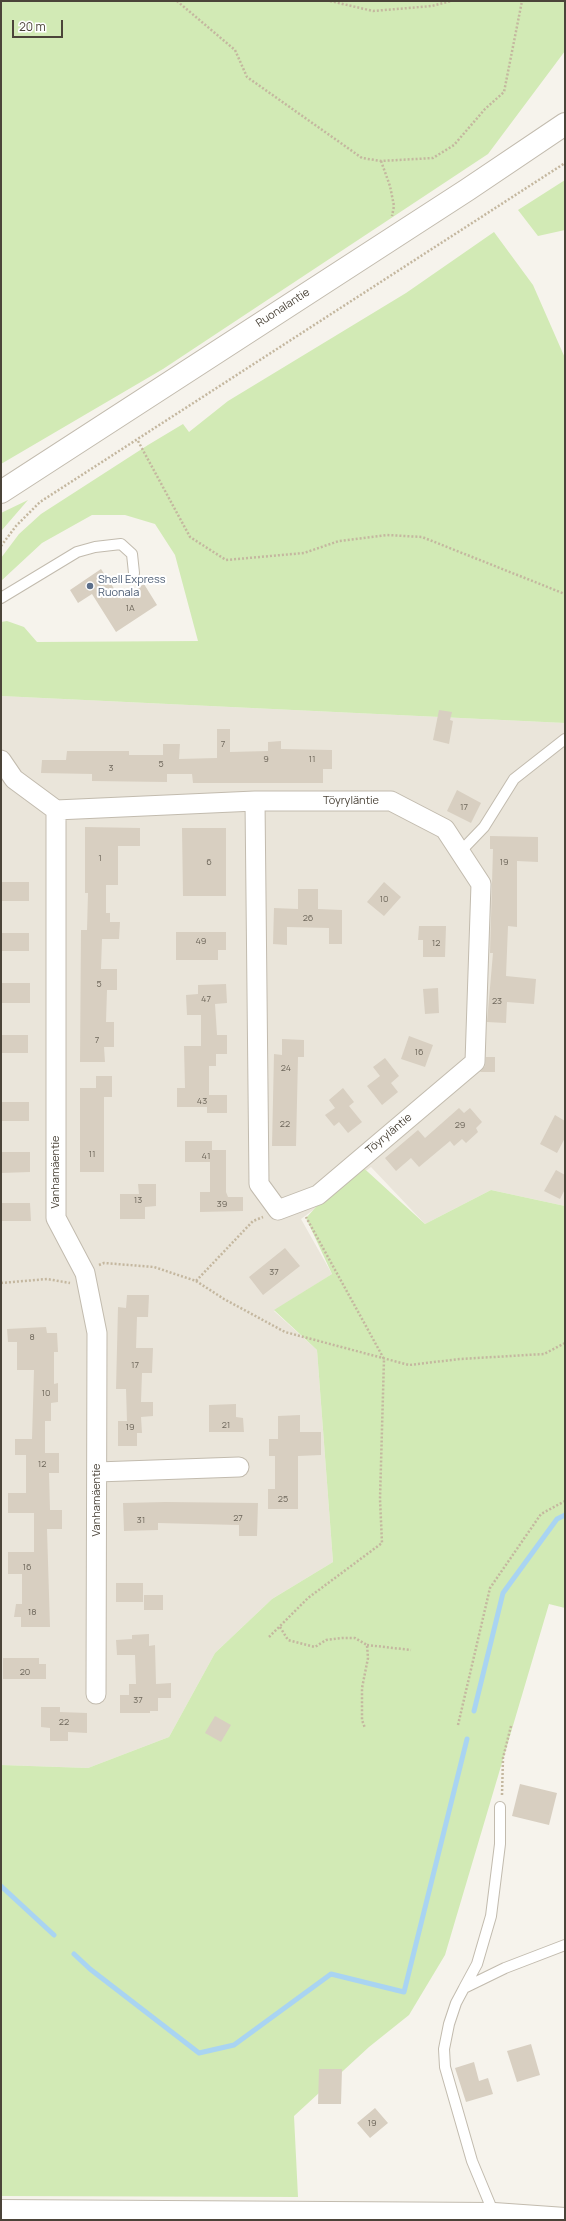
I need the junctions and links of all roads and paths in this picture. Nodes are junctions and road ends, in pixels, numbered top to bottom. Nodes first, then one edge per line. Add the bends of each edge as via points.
1 (177, 1) edge
2 (330, 1) edge
3 (451, 1) edge
4 (522, 1) edge
5 (565, 124) edge
6 (381, 161) junction
7 (565, 163) edge
8 (396, 236) junction
9 (138, 441) junction
10 (1, 492) edge
11 (1, 546) edge
12 (134, 573) dead end
13 (565, 594) edge
14 (1, 598) edge
15 (565, 739) edge
16 (1, 760) edge
17 (256, 801) junction
18 (56, 810) junction
19 (460, 852) junction
20 (296, 1204) junction
21 (278, 1210) junction
22 (86, 1278) junction
23 (196, 1281) junction
24 (1, 1283) edge
25 (565, 1343) edge
26 (384, 1359) junction
27 (239, 1467) dead end
28 (97, 1472) junction
29 (565, 1501) edge
30 (280, 1627) junction
31 (269, 1637) dead end
32 (367, 1645) junction
33 (411, 1650) dead end
34 (96, 1694) dead end
35 (458, 1724) dead end
36 (511, 1726) dead end
37 (365, 1728) dead end
38 (500, 1808) joint
39 (565, 1945) edge
40 (464, 1988) junction
41 (1, 2211) edge
42 (494, 2214) junction
43 (401, 2217) edge
44 (565, 2219) edge

1 - 6 path via 235,50 247,77 362,158
2 - 3 path via 373,11 432,6
4 - 6 path via 504,92 485,109 454,145 433,158
5 - 8 street, Ruonalantie
6 - 8 path via 390,186
7 - 9 path
8 - 10 street, Ruonalantie
9 - 11 path via 40,502 16,526
9 - 13 path via 190,537 226,560 304,553 339,541 387,535 422,537
12 - 14 lane via 132,554 121,544 95,547 78,552
15 - 19 lane via 514,779 484,827
16 - 18 street via 14,779
17 - 18 street, Töyryläntie
17 - 19 street, Töyryläntie via 391,801 445,829
17 - 21 street via 259,1184
18 - 22 street, Vanhamäentie via 56,1218
19 - 20 street, Töyryläntie via 481,884 475,1062 318,1195
20 - 21 street, Töyryläntie
20 - 26 path via 312,1227
21 - 23 path via 253,1221
22 - 23 path via 104,1263 154,1267
22 - 24 path via 67,1283 47,1279
22 - 28 street, Vanhamäentie via 97,1332
23 - 26 path via 285,1332
25 - 26 path via 544,1354 409,1365
26 - 30 path via 380,1499 382,1543 308,1598
27 - 28 street
28 - 34 street, Vanhamäentie
29 - 35 path via 541,1514 490,1588
30 - 31 path
30 - 32 path via 288,1640 315,1647 326,1640 342,1638 355,1638
32 - 33 path
32 - 37 path via 368,1658 362,1688 362,1720
36 - 38 path via 503,1758
38 - 40 lane via 500,1844 491,1916 477,1964
39 - 40 lane
40 - 42 lane via 456,2003 450,2024 444,2049 445,2067 472,2161
41 - 43 street
42 - 43 street
42 - 44 street

